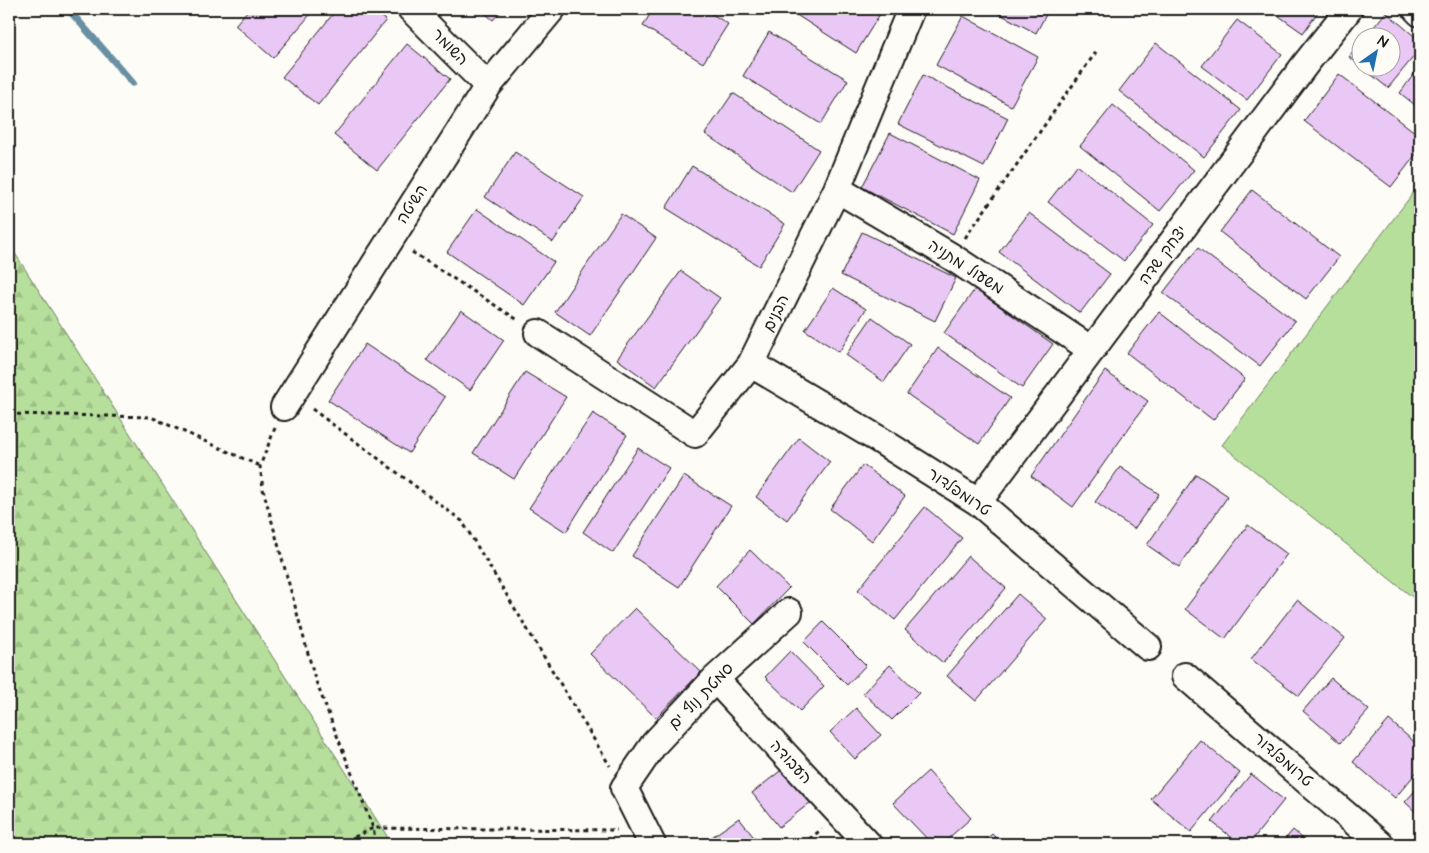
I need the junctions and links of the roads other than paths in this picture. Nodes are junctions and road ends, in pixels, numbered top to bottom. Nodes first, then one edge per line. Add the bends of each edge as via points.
1 (412, 9) edge
2 (552, 9) edge
3 (911, 9) edge
4 (1349, 9) edge
5 (1416, 9) edge
6 (1420, 13) edge
7 (488, 86) junction
8 (837, 189) junction
9 (538, 333) road end
10 (1092, 350) junction
11 (751, 364) junction
12 (288, 401) road end
13 (978, 502) junction
14 (788, 612) dead end
15 (1148, 647) dead end
16 (1185, 676) dead end
17 (715, 679) junction
18 (648, 836) edge
19 (868, 844) edge
20 (1380, 844) edge

1 - 7 street, השומר
2 - 7 street, השיטה
3 - 8 street, הבנים
4 - 10 street, יצחק שדה
5 - 6 street
7 - 12 street, השיטה
8 - 10 street, משעול מתניה via 952,257
8 - 11 street, הבנים
9 - 11 street, הבנים via 695,434
10 - 13 street, יצחק שדה
11 - 13 street, טרומפלדור
13 - 15 street, טרומפלדור
14 - 17 street, סמטת נוף ים
16 - 20 street, טרומפלדור
17 - 18 street, סמטת נוף ים via 654,744 624,788
17 - 19 street, העבודה

